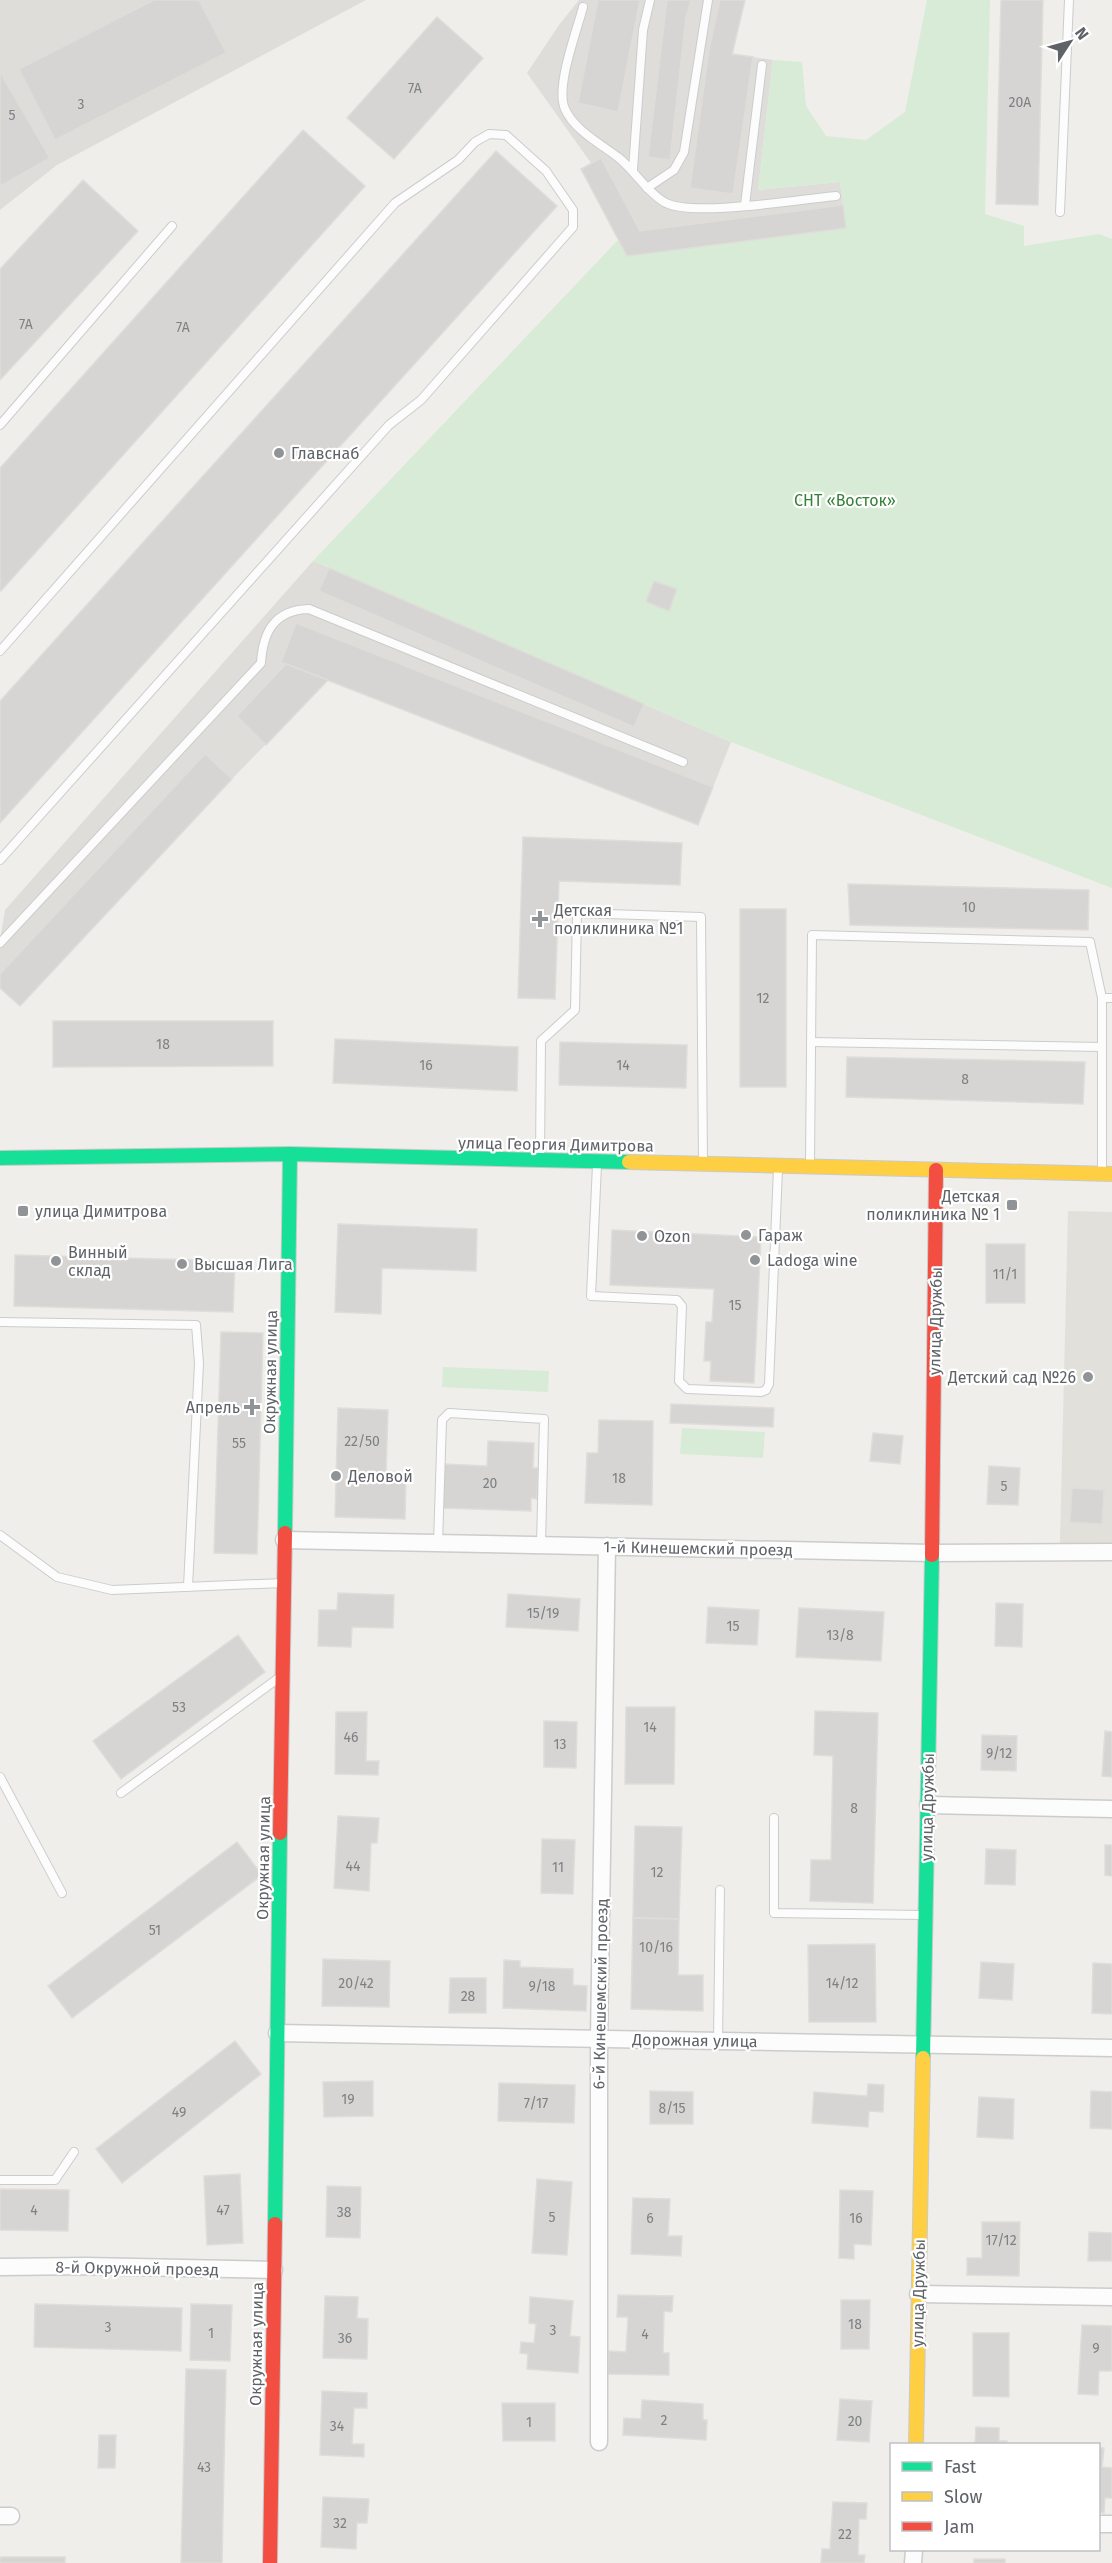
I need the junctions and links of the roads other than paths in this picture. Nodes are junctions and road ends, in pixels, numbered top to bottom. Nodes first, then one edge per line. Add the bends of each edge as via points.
1 (651, 0) edge
2 (708, 0) edge
3 (1069, 0) edge
4 (583, 7) dead end
5 (762, 65) dead end
6 (633, 169) junction
7 (647, 188) junction
8 (836, 196) dead end
9 (745, 205) junction
10 (1060, 212) dead end
11 (172, 226) dead end
12 (0, 425) edge
13 (0, 651) edge
14 (683, 762) dead end
15 (0, 860) edge
16 (0, 943) edge
17 (1102, 998) junction
18 (1112, 998) edge
19 (811, 1042) junction
20 (1102, 1047) junction
21 (290, 1154) junction
22 (0, 1158) edge
23 (540, 1160) junction
24 (597, 1161) junction
25 (703, 1164) junction
26 (778, 1166) junction
27 (810, 1167) junction
28 (936, 1170) junction
29 (1107, 1174) edge
30 (0, 1322) edge
31 (0, 1535) edge
32 (284, 1540) junction
33 (438, 1543) junction
34 (541, 1545) junction
35 (607, 1546) junction
36 (1112, 1552) edge
37 (932, 1553) junction
38 (284, 1583) junction
39 (188, 1587) junction
40 (282, 1675) junction
41 (0, 1777) edge
42 (121, 1793) dead end
43 (928, 1804) junction
44 (1112, 1809) edge
45 (774, 1818) dead end
46 (720, 1890) dead end
47 (62, 1893) dead end
48 (925, 1916) junction
49 (277, 2033) junction
50 (599, 2037) junction
51 (718, 2040) junction
52 (921, 2045) junction
53 (1112, 2048) edge
54 (74, 2152) dead end
55 (0, 2180) edge
56 (0, 2267) edge
57 (274, 2270) junction
58 (918, 2294) junction
59 (1112, 2297) edge
60 (599, 2442) dead end
61 (916, 2443) edge
62 (270, 2563) edge

1 - 6 lane via 643,30
2 - 7 lane via 684,152 674,170
3 - 10 lane
4 - 6 lane via 562,90 564,108 577,125
5 - 9 lane
6 - 7 lane
7 - 9 lane via 666,203 690,208
8 - 9 lane
11 - 12 lane
13 - 15 lane via 395,203 489,134 506,135 546,171 573,210 573,227 421,400 389,424
14 - 16 lane via 309,609 291,609 272,623 262,647 261,663
17 - 18 lane
17 - 19 lane via 1090,942 812,935
17 - 20 lane
19 - 20 lane
19 - 27 lane
20 - 29 lane
21 - 22 street, улица Георгия Димитрова
21 - 23 street, улица Георгия Димитрова
21 - 32 street, Окружная улица
23 - 24 street, улица Георгия Димитрова
23 - 25 lane via 541,1041 575,1010 578,913 701,917
24 - 25 street, улица Георгия Димитрова
24 - 26 lane via 591,1296 677,1300 682,1306 681,1386 761,1392 768,1384
25 - 26 street, улица Георгия Димитрова
26 - 27 street, улица Георгия Димитрова
27 - 28 street, улица Георгия Димитрова
28 - 29 street, улица Георгия Димитрова
28 - 37 street, улица Дружбы
30 - 39 lane via 196,1325 199,1363
31 - 39 lane via 57,1577 112,1590
32 - 33 street, 1-й Кинешемский проезд
32 - 38 street, Окружная улица
33 - 34 street, 1-й Кинешемский проезд
33 - 34 lane via 442,1420 449,1413 544,1419
34 - 35 street, 1-й Кинешемский проезд
35 - 37 street, 1-й Кинешемский проезд
35 - 50 street, 6-й Кинешемский проезд
36 - 37 street, 1-й Кинешемский проезд
37 - 43 street, улица Дружбы
38 - 39 lane
38 - 40 street, Окружная улица
40 - 42 lane
40 - 49 street, Окружная улица
41 - 47 lane
43 - 44 street
43 - 48 street, улица Дружбы
45 - 48 lane via 774,1913
46 - 51 lane
48 - 52 street, улица Дружбы
49 - 50 street, Дорожная улица
49 - 57 street, Окружная улица
50 - 51 street, Дорожная улица
50 - 60 street, 6-й Кинешемский проезд
51 - 52 street, Дорожная улица
52 - 53 street, Дорожная улица
52 - 58 street, улица Дружбы
54 - 55 lane via 55,2180
56 - 57 street, 8-й Окружной проезд
57 - 62 street, Окружная улица
58 - 59 street
58 - 61 street, улица Дружбы

